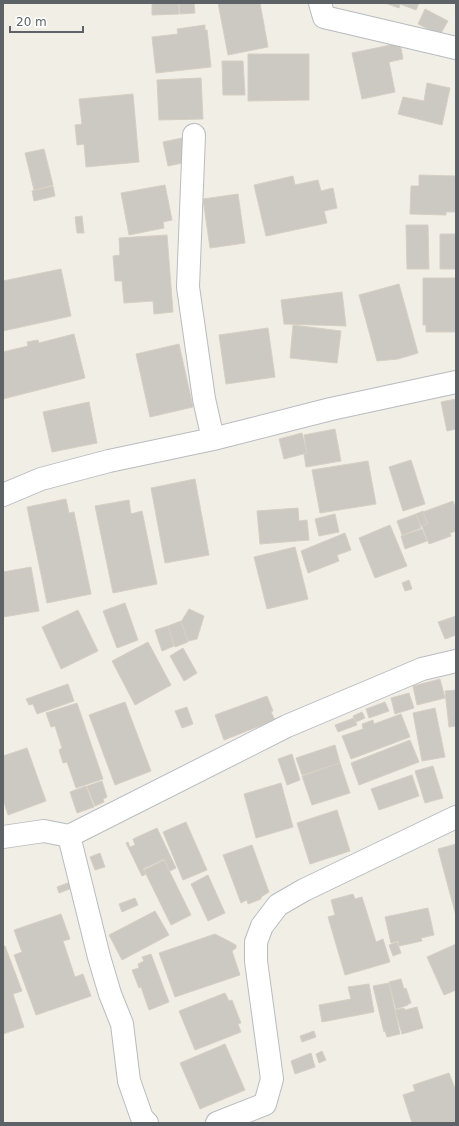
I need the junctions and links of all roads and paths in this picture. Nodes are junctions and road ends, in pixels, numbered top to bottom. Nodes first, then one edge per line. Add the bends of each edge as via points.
1 (320, 3) edge
2 (456, 48) edge
3 (194, 135) dead end
4 (456, 382) edge
5 (213, 438) junction
6 (3, 495) edge
7 (456, 661) edge
8 (456, 817) edge
9 (69, 836) junction
10 (3, 837) edge
11 (147, 1123) edge
12 (217, 1123) edge

1 - 2 street via 324,16
3 - 5 street via 188,287 204,399
4 - 5 street
5 - 6 street via 41,479
7 - 9 street via 422,669 286,726
8 - 12 street via 278,905 262,926 256,942 256,961 272,1079 264,1104
9 - 10 street via 44,831
9 - 11 street via 99,957 122,1024 130,1081 142,1118

